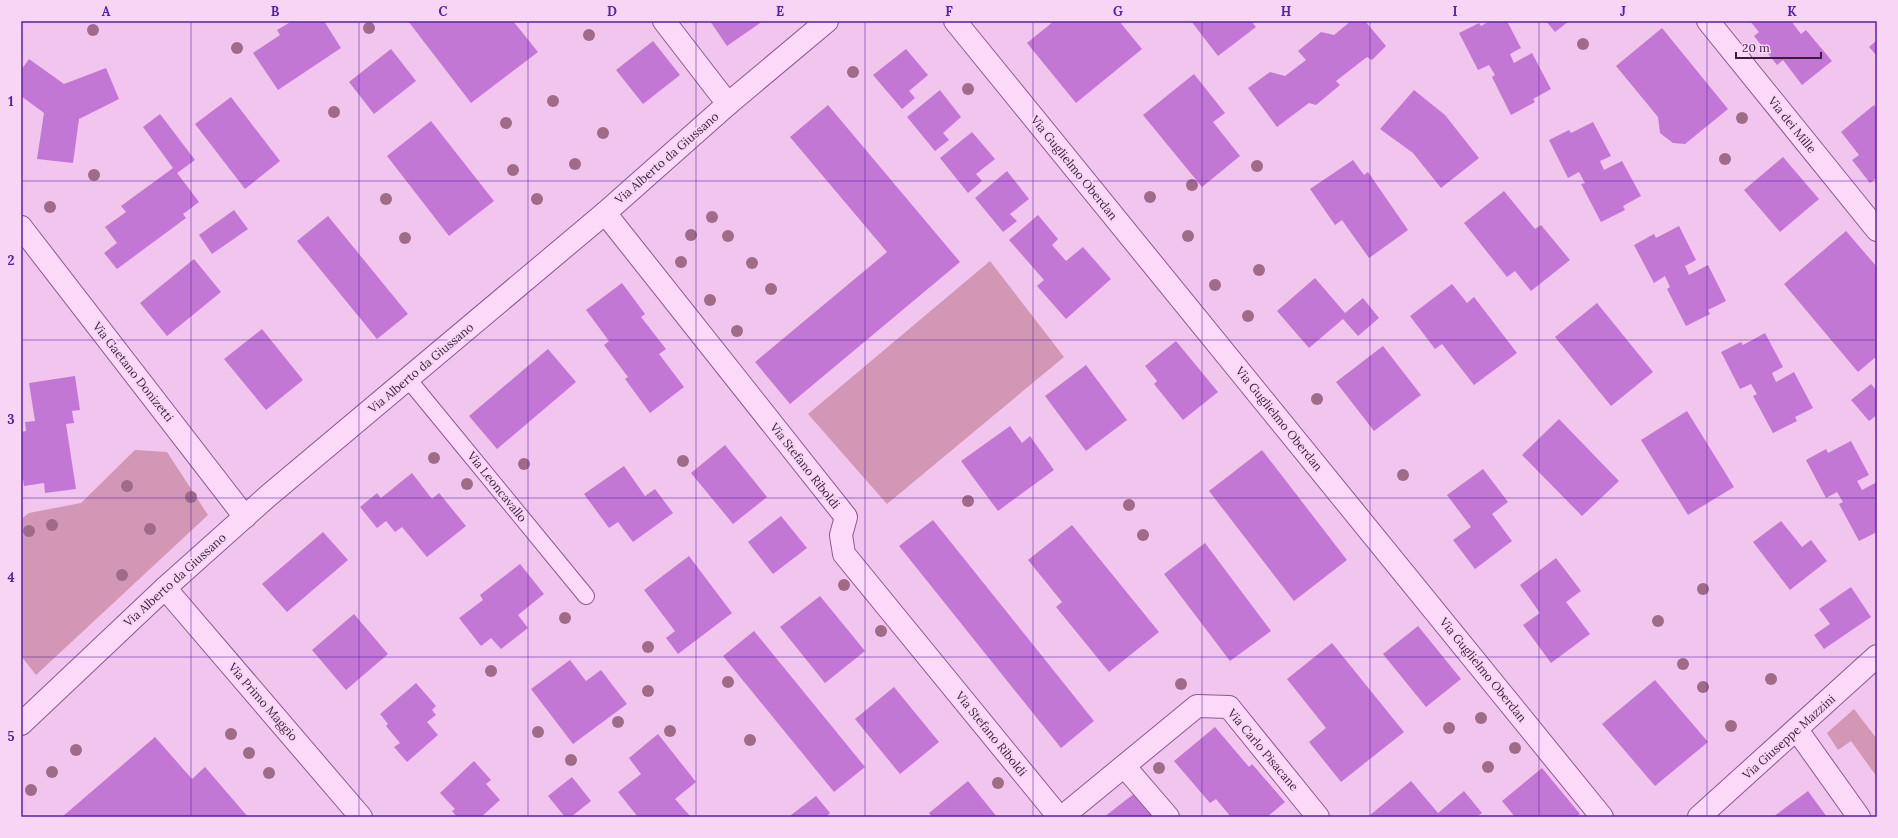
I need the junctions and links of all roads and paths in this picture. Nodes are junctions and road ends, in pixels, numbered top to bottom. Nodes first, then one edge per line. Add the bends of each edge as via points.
1 (664, 21) edge
2 (827, 21) edge
3 (955, 21) edge
4 (1708, 21) edge
5 (728, 104) junction
6 (605, 213) junction
7 (21, 227) edge
8 (1877, 230) edge
9 (408, 379) junction
10 (245, 516) junction
11 (164, 588) junction
12 (586, 596) dead end
13 (1877, 656) edge
14 (21, 724) edge
15 (1797, 730) junction
16 (1125, 766) junction
17 (361, 817) edge
18 (1059, 817) edge
19 (1062, 817) edge
20 (1168, 817) edge
21 (1318, 817) edge
22 (1602, 817) edge
23 (1699, 817) edge
24 (1859, 817) edge

1 - 5 street
2 - 5 street, Via Alberto da Giussano
3 - 22 street, Via Guglielmo Oberdan
4 - 8 street, Via dei Mille
5 - 6 street, Via Alberto da Giussano
6 - 9 street, Via Alberto da Giussano
6 - 18 street, Via Stefano Riboldi via 846,517 841,535 844,554
7 - 10 street, Via Gaetano Donizetti
9 - 10 street, Via Alberto da Giussano
9 - 12 lane, Via Leoncavallo
10 - 11 street, Via Alberto da Giussano
11 - 14 street, Via Alberto da Giussano
11 - 17 street, Via Primo Maggio
13 - 15 street, Via Giuseppe Mazzini
15 - 23 street, Via Giuseppe Mazzini
15 - 24 street
16 - 19 street
16 - 20 street
16 - 21 street, Via Carlo Pisacane via 1197,706 1229,707

